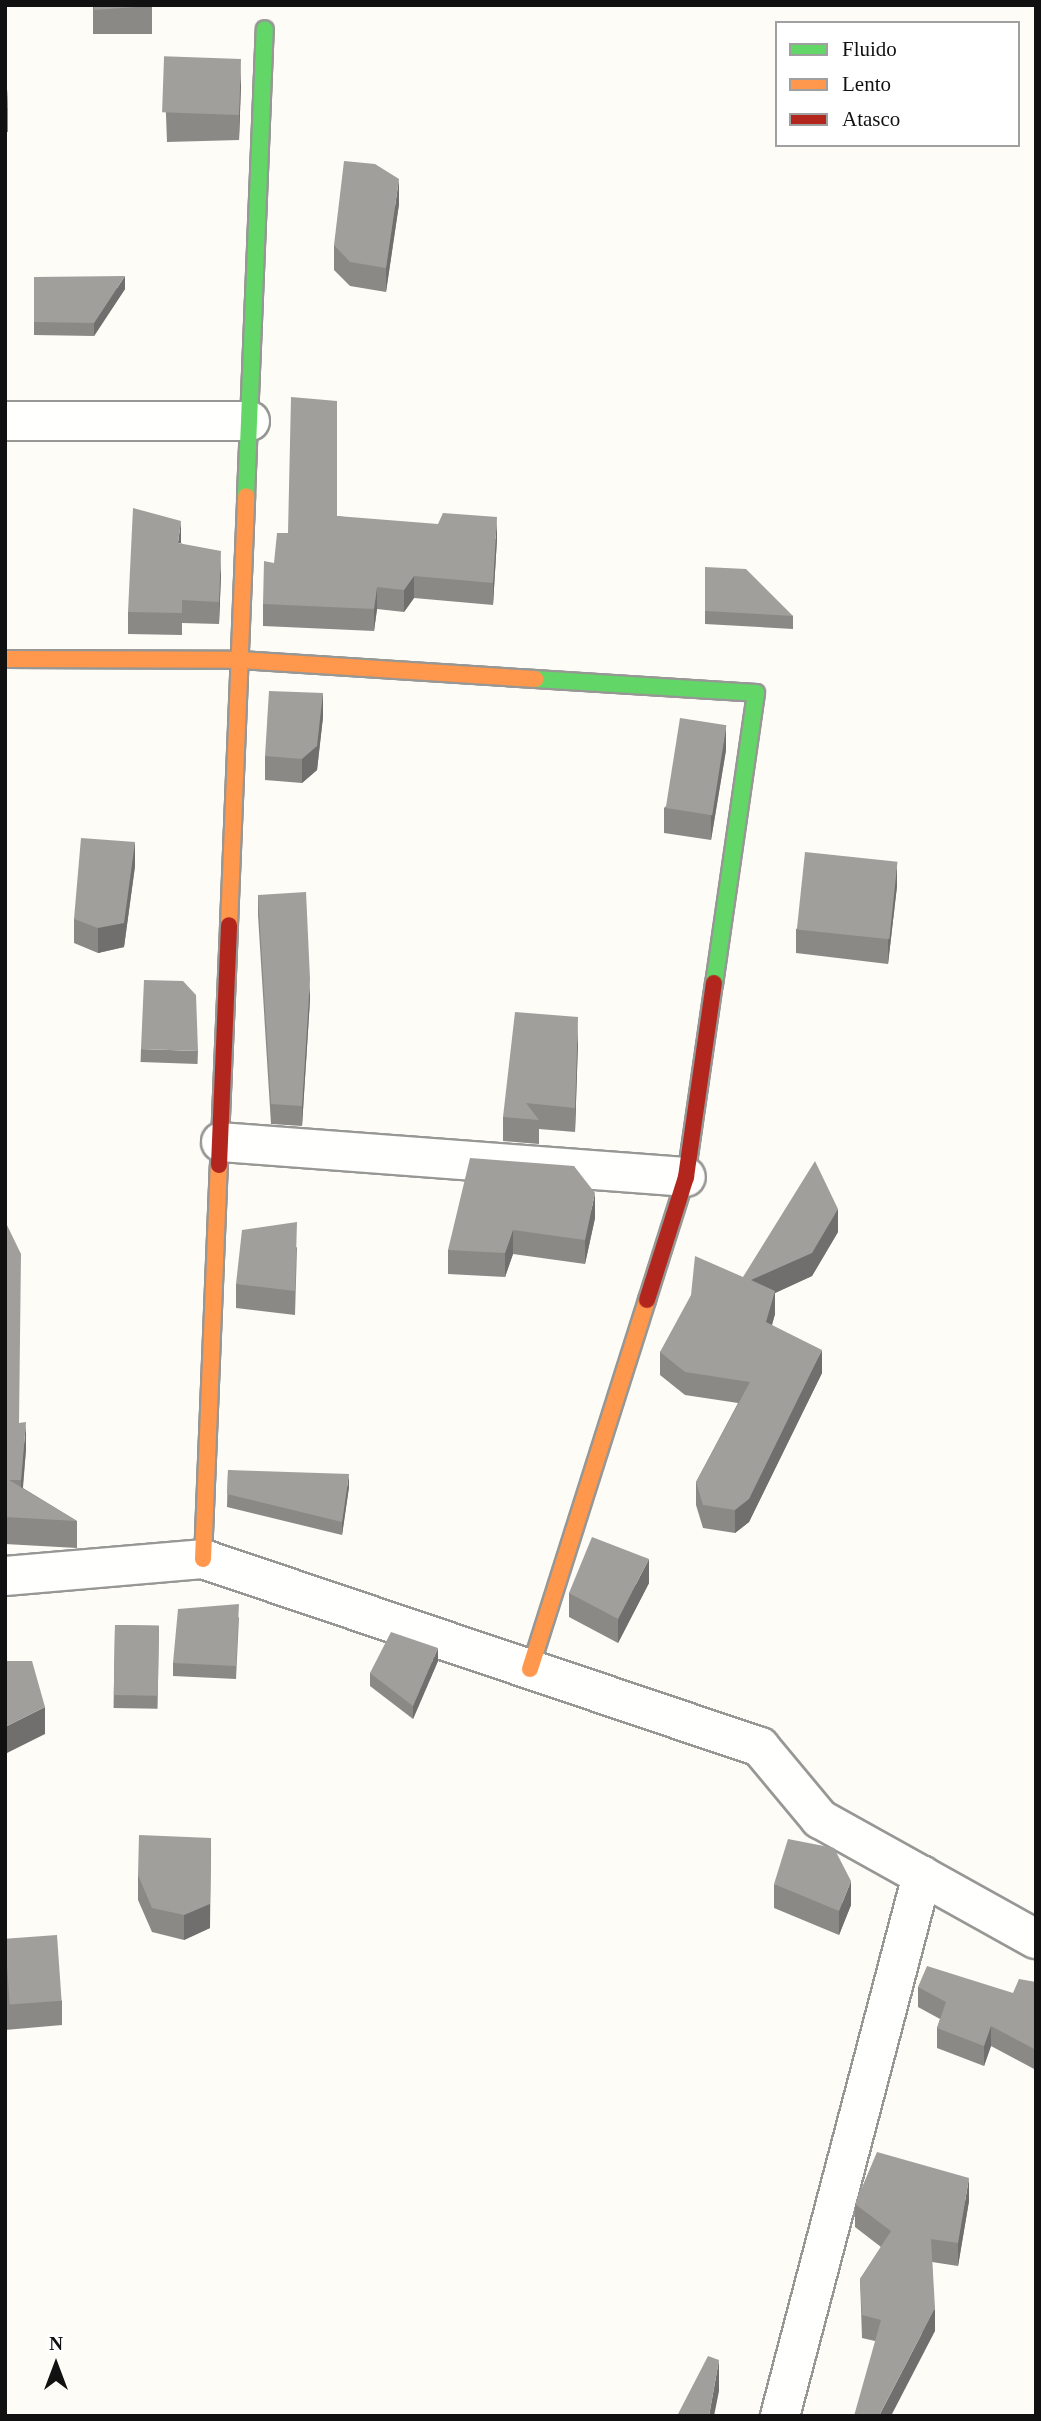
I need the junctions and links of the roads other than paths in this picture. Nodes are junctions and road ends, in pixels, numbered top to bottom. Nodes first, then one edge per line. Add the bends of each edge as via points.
1 (265, 29) dead end
2 (5, 421) edge
3 (250, 421) junction
4 (5, 659) edge
5 (240, 660) junction
6 (221, 1142) junction
7 (686, 1177) junction
8 (203, 1559) junction
9 (5, 1576) edge
10 (530, 1669) junction
11 (922, 1875) junction
12 (1036, 1939) edge
13 (780, 2416) edge

1 - 3 street
2 - 3 street
3 - 5 street
4 - 5 street
5 - 6 street
5 - 7 street via 756,693
6 - 7 street
6 - 8 street
7 - 10 street
8 - 9 street
8 - 10 street
10 - 11 street via 760,1747 820,1819
11 - 12 street
11 - 13 street

